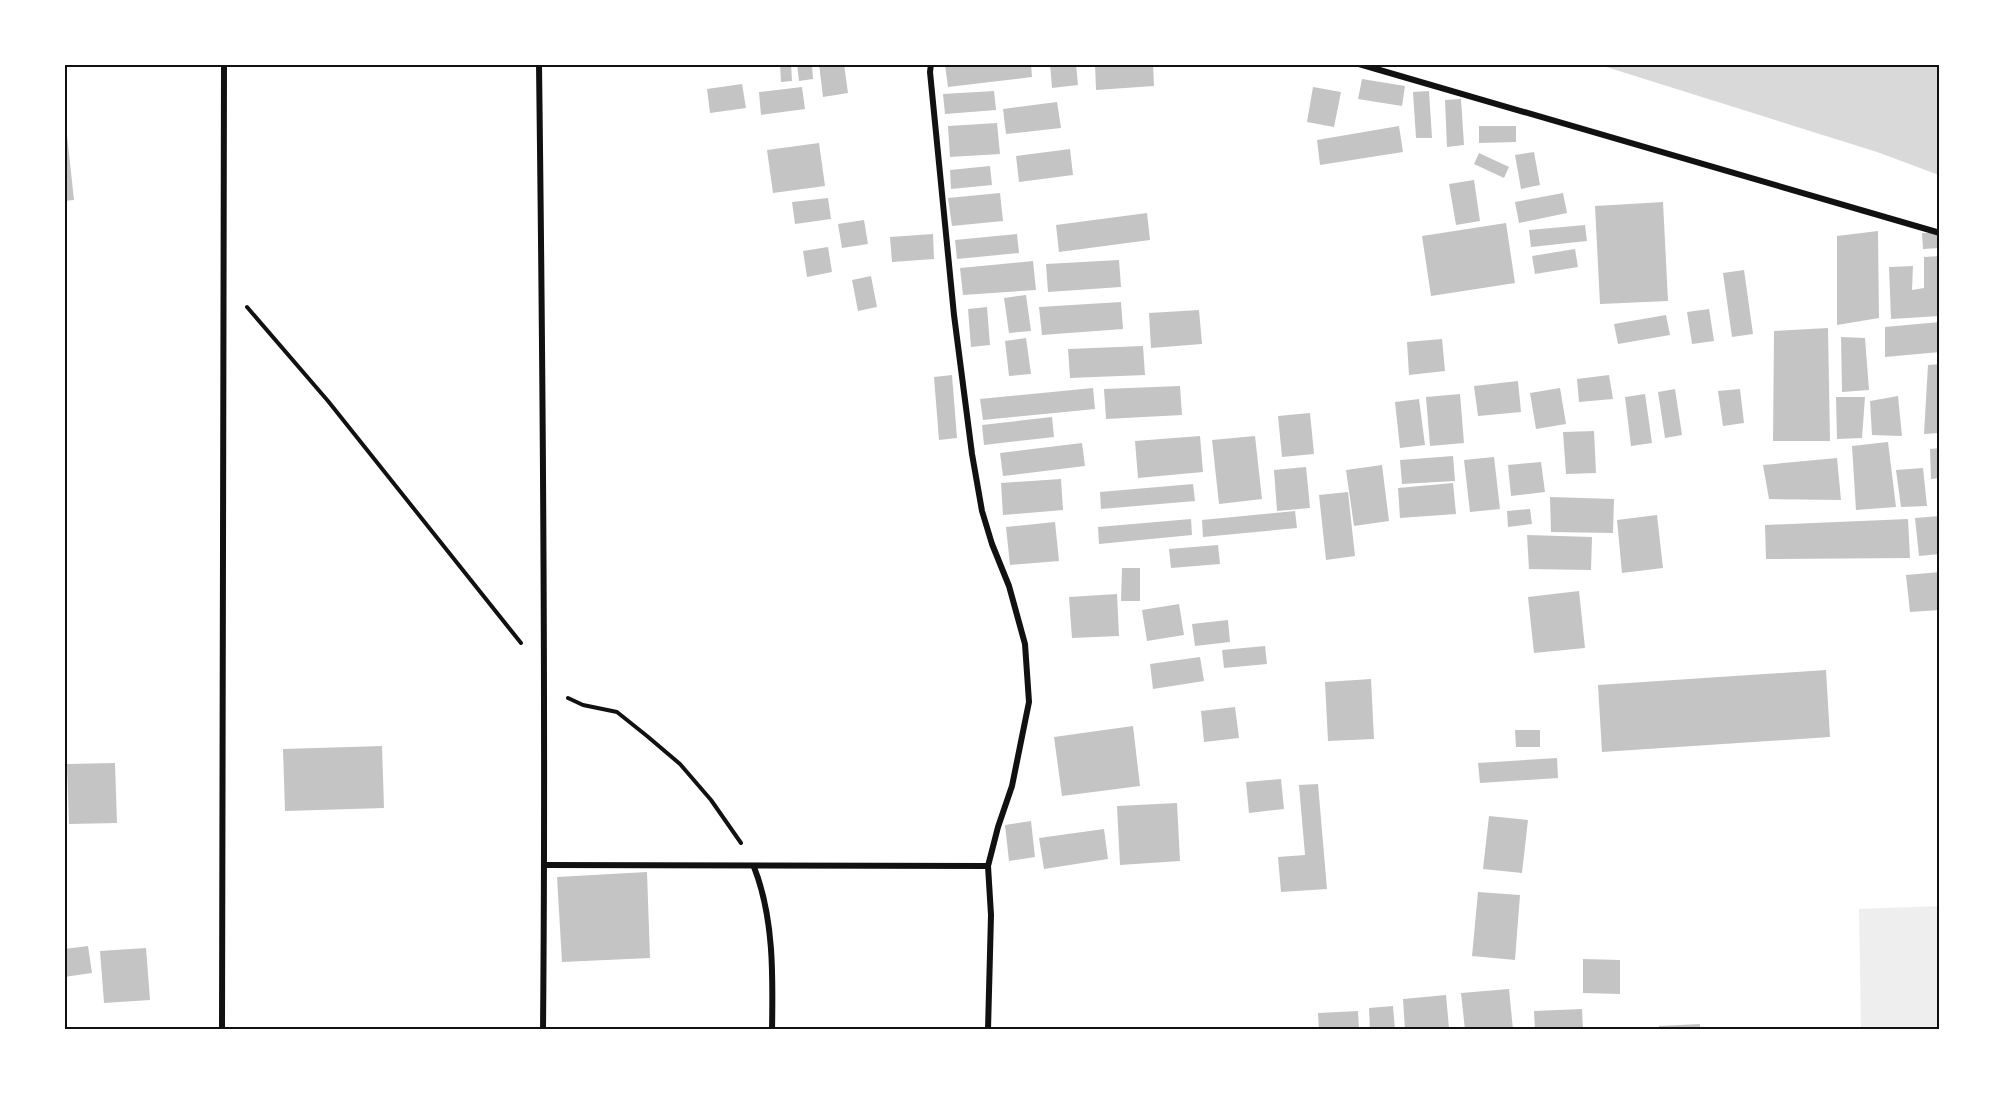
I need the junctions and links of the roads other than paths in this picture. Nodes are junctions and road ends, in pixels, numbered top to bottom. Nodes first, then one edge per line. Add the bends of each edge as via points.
1 (224, 64) edge
2 (539, 64) edge
3 (931, 64) edge
4 (1359, 64) edge
5 (1940, 233) edge
6 (545, 865) junction
7 (988, 866) junction
8 (754, 867) junction
9 (222, 1029) edge
10 (543, 1029) edge
11 (772, 1029) edge
12 (988, 1029) edge

1 - 9 street
2 - 6 street
3 - 7 street via 954,315 972,454 982,511 1025,644 1029,702 1012,786
4 - 5 street
6 - 8 street
6 - 10 street
7 - 8 street
7 - 12 street
8 - 11 street via 763,888 769,935

